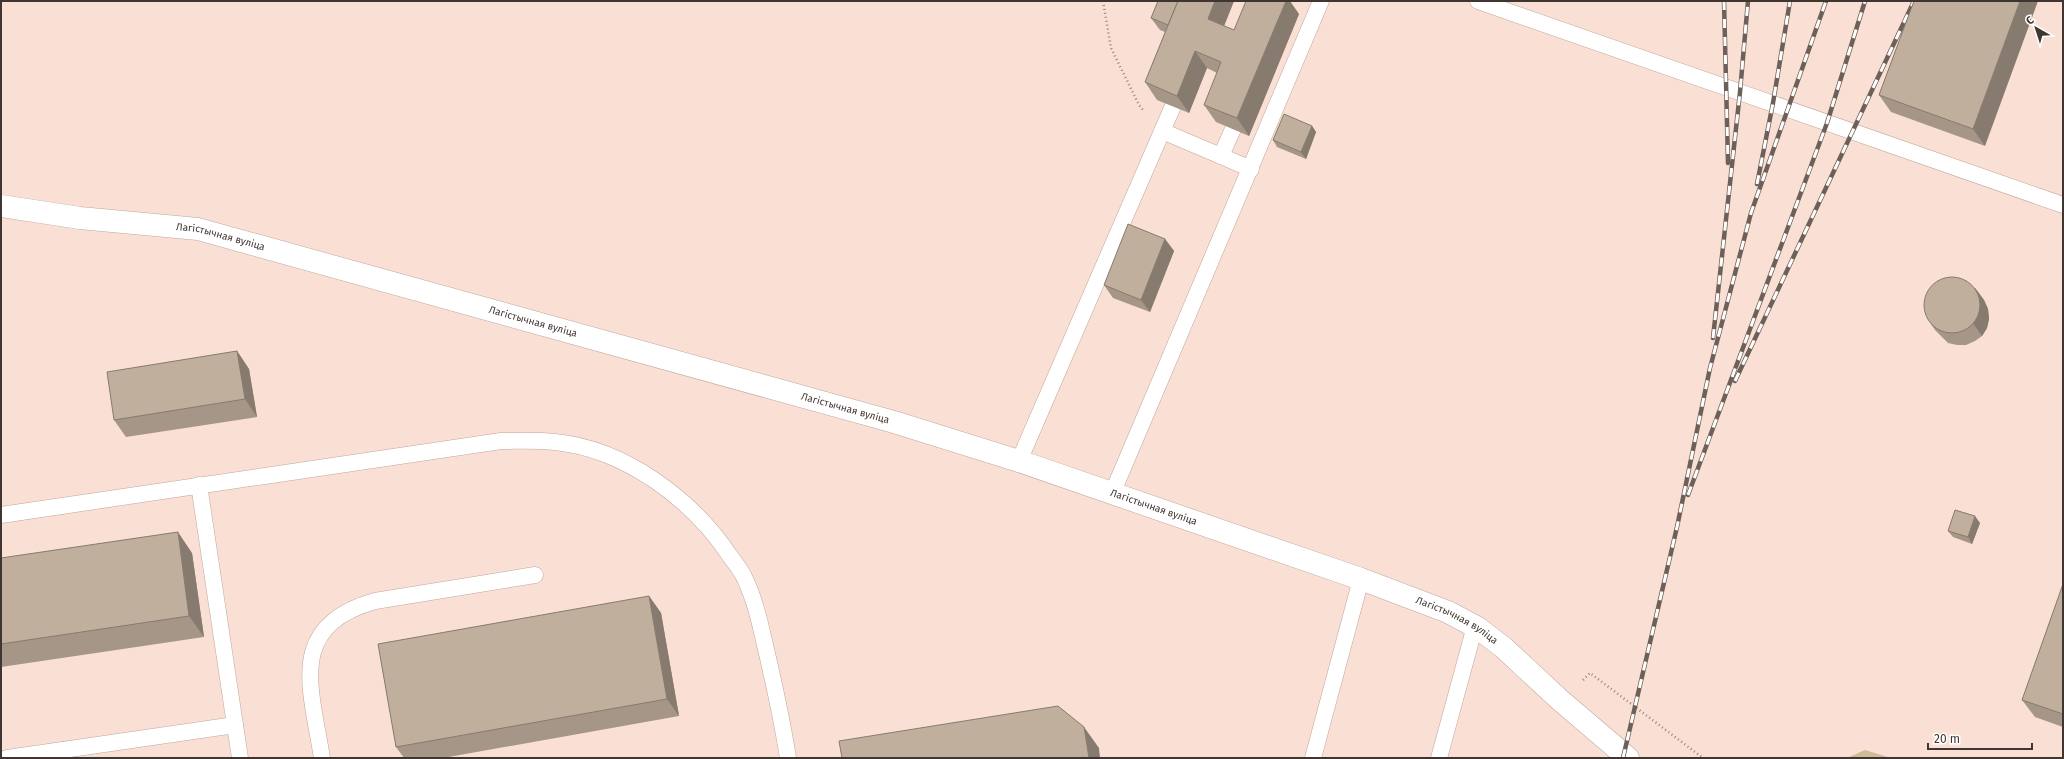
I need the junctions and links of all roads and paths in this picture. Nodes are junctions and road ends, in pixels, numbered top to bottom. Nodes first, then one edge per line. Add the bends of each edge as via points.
1 (1103, 1) edge
2 (1321, 1) edge
3 (1478, 1) edge
4 (1173, 106) edge
5 (1233, 129) edge
6 (1162, 131) junction
7 (1221, 156) junction
8 (1251, 169) junction
9 (2063, 205) edge
10 (1, 206) edge
11 (1018, 461) junction
12 (199, 485) junction
13 (1112, 494) junction
14 (1, 514) edge
15 (535, 575) dead end
16 (1361, 579) junction
17 (1475, 626) junction
18 (1560, 700) junction
19 (235, 725) junction
20 (64, 754) edge
21 (7, 758) edge
22 (240, 758) edge
23 (322, 758) edge
24 (788, 758) edge
25 (1313, 758) edge
26 (1439, 758) edge
27 (1628, 758) edge
28 (1703, 758) edge

1 - 6 path via 1111,48 1139,105
2 - 8 lane
3 - 9 lane
4 - 6 lane
5 - 7 lane
6 - 7 lane
6 - 11 lane
7 - 8 lane
8 - 13 lane
10 - 11 street, Лагістычная вуліца via 80,218 198,229 894,422
11 - 13 street, Лагістычная вуліца
12 - 14 lane
12 - 19 lane
12 - 24 lane via 500,441 556,442 591,450 624,463 660,484 692,510 721,543 745,578 758,614 775,685
13 - 16 street, Лагістычная вуліца
15 - 23 lane via 375,601 356,606 338,616 322,631 312,651 309,672
16 - 17 street, Лагістычная вуліца via 1448,612
16 - 25 lane
17 - 18 street, Лагістычная вуліца via 1504,648
17 - 26 lane
18 - 27 street, Лагістычная вуліца
18 - 28 path via 1590,673
19 - 20 lane
19 - 22 lane
20 - 21 lane

